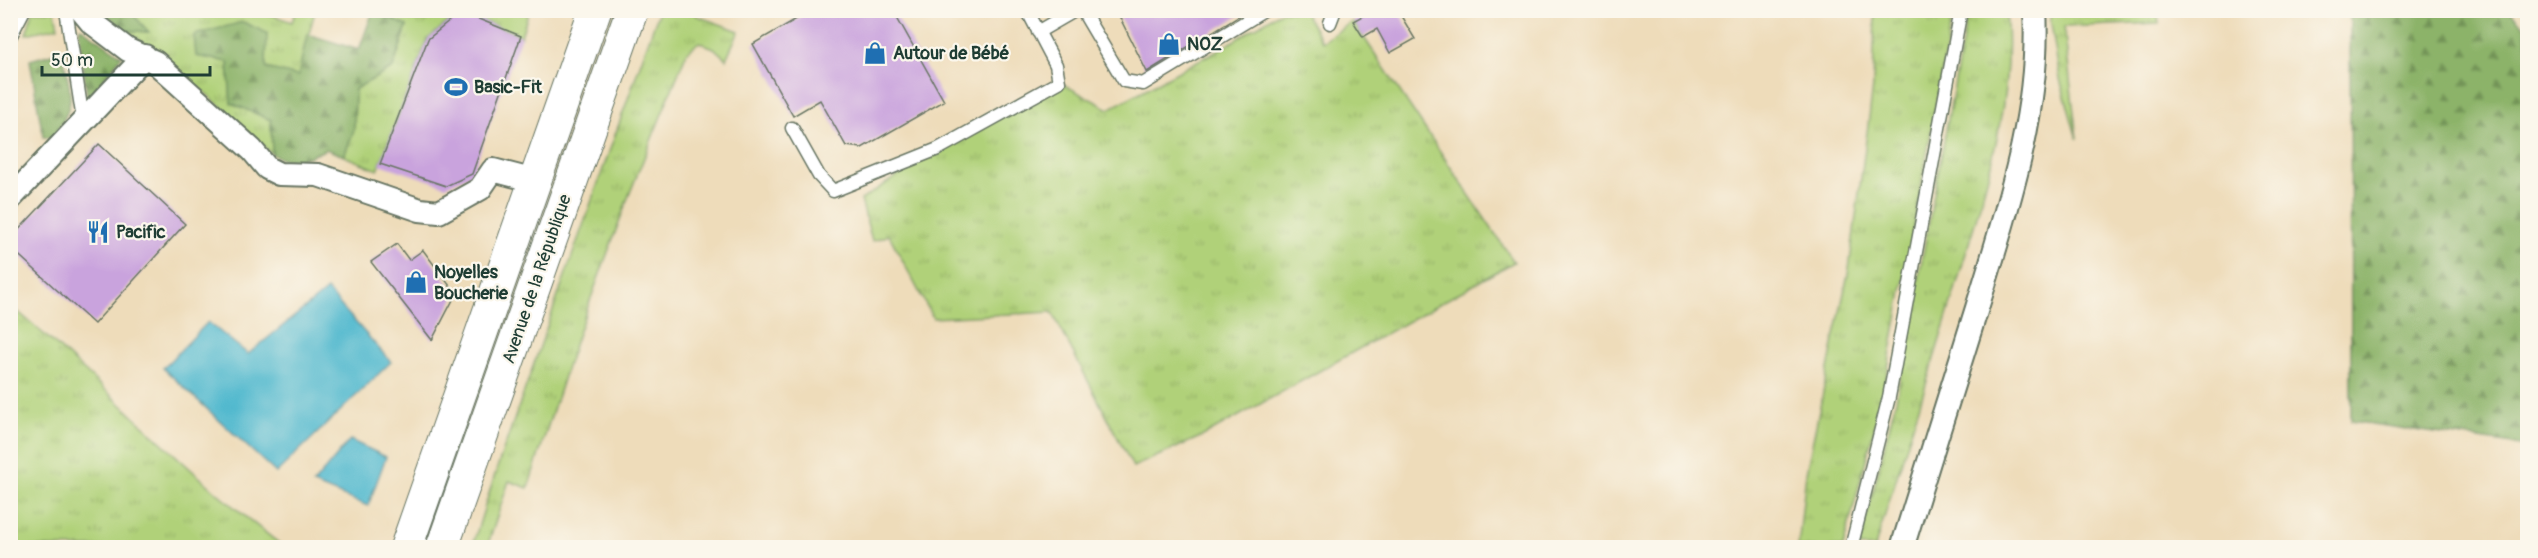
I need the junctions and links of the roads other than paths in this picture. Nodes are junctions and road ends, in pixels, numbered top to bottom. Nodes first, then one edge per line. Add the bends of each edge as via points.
1 (24, 10) edge
2 (66, 10) edge
3 (81, 10) edge
4 (595, 10) edge
5 (632, 10) edge
6 (1027, 10) edge
7 (1076, 10) edge
8 (1082, 10) edge
9 (1265, 10) edge
10 (1335, 10) edge
11 (1961, 10) edge
12 (2035, 10) edge
13 (1330, 23) dead end
14 (1038, 32) junction
15 (10, 37) edge
16 (145, 56) junction
17 (83, 120) junction
18 (792, 128) dead end
19 (535, 181) junction
20 (10, 199) edge
21 (406, 548) edge
22 (442, 548) edge
23 (1851, 548) edge
24 (1902, 548) edge

1 - 15 lane
2 - 17 lane
3 - 16 street via 128,50
4 - 19 main road, Avenue de la République
5 - 22 main road, Avenue de la République
6 - 14 lane
7 - 14 lane
8 - 9 lane via 1124,81 1143,84
10 - 13 lane
11 - 23 lane via 1889,397
12 - 24 street via 2036,72 2014,179
14 - 18 lane via 1056,65 1059,82 938,148 833,191 819,176
16 - 17 street
16 - 19 street via 252,150 267,168 279,174 318,175 420,210 439,212 480,189 493,170
17 - 20 street
19 - 21 main road, Avenue de la République

